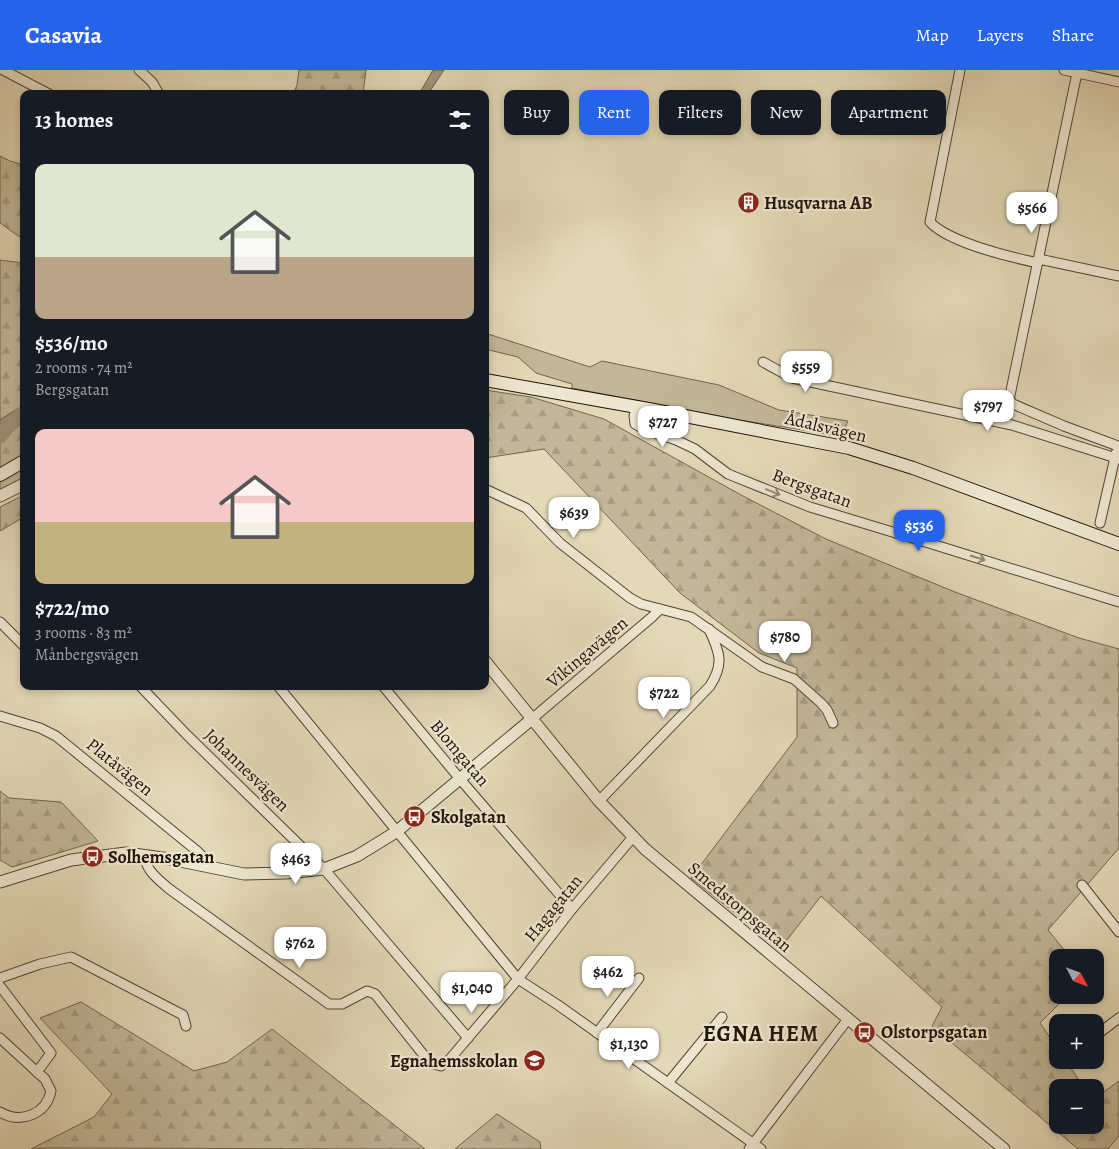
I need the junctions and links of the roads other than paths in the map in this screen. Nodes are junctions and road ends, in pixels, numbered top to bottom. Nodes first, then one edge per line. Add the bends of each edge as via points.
1 (3, 70) edge
2 (139, 70) edge
3 (960, 70) edge
4 (1074, 71) edge
5 (1119, 82) edge
6 (41, 90) edge
7 (157, 90) edge
8 (1038, 261) junction
9 (1119, 276) edge
10 (763, 362) dead end
11 (489, 381) edge
12 (636, 408) junction
13 (1118, 443) edge
14 (1117, 458) edge
15 (20, 463) edge
16 (0, 475) edge
17 (20, 486) edge
18 (489, 491) edge
19 (0, 496) edge
20 (1100, 523) dead end
21 (1119, 544) edge
22 (1119, 602) edge
23 (660, 609) junction
24 (0, 622) edge
25 (709, 628) junction
26 (20, 642) edge
27 (489, 666) edge
28 (144, 690) edge
29 (281, 690) edge
30 (386, 690) edge
31 (0, 716) edge
32 (533, 718) junction
33 (833, 723) dead end
34 (460, 779) junction
35 (599, 801) junction
36 (396, 832) junction
37 (633, 838) junction
38 (145, 855) junction
39 (202, 866) junction
40 (324, 868) junction
41 (0, 882) edge
42 (1082, 885) dead end
43 (572, 909) junction
44 (1119, 932) edge
45 (0, 978) edge
46 (639, 978) dead end
47 (518, 979) junction
48 (0, 986) edge
49 (722, 1017) dead end
50 (848, 1018) junction
51 (1119, 1018) edge
52 (186, 1026) dead end
53 (1104, 1029) edge
54 (597, 1033) junction
55 (0, 1038) edge
56 (468, 1038) junction
57 (37, 1072) junction
58 (668, 1083) junction
59 (0, 1112) edge
60 (751, 1146) edge
61 (761, 1149) edge
62 (1004, 1149) edge

1 - 6 street
2 - 7 street
3 - 8 street via 930,222 949,236 1011,257
4 - 5 street
4 - 8 street
8 - 9 street
8 - 13 street via 1009,400 1064,426
10 - 14 street via 792,378 1012,425
11 - 12 main road, Ådalsvägen
12 - 21 main road, Ådalsvägen via 849,448 913,468
12 -> 22 street, Bergsgatan via 635,424 695,449 728,474 810,507
13 - 14 street
14 - 20 street
15 - 16 main road
17 - 19 street
18 - 23 street via 526,508 560,543 630,598
23 - 25 street via 691,616
23 - 32 street, Vikingavägen
24 - 26 street
25 - 33 street via 762,667 800,683 828,710
25 - 35 street via 719,659 714,680 707,691
27 - 32 street, Smedstorpsgatan
28 - 40 street, Johannesvägen
29 - 36 street
30 - 34 street, Blomgatan
31 - 39 street, Platåvägen via 56,736 197,851 202,856
32 - 34 street
32 - 35 street, Smedstorpsgatan
34 - 36 street
34 - 43 street, Blomgatan
35 - 37 street, Smedstorpsgatan
36 - 40 street via 356,856
36 - 47 street
37 - 43 street, Hagagatan
37 - 50 street, Smedstorpsgatan
38 - 39 street
38 - 41 street via 71,860
38 - 56 street, Hagagatan via 148,869 168,888 329,1004 342,1004 366,991 375,994 430,1063 441,1066
39 - 40 street via 244,874
40 - 56 street, Johannesvägen
42 - 44 street
43 - 47 street, Hagagatan
45 - 52 street via 40,964 71,958 183,1015
46 - 54 street
47 - 54 street
47 - 56 street, Hagagatan
48 - 57 street via 51,1053
49 - 58 street
50 - 60 street
50 - 62 street, Smedstorpsgatan
51 - 53 street
54 - 58 street
55 - 57 street
57 - 59 street via 51,1091 44,1108 28,1116 13,1117
58 - 60 street
60 - 61 street

